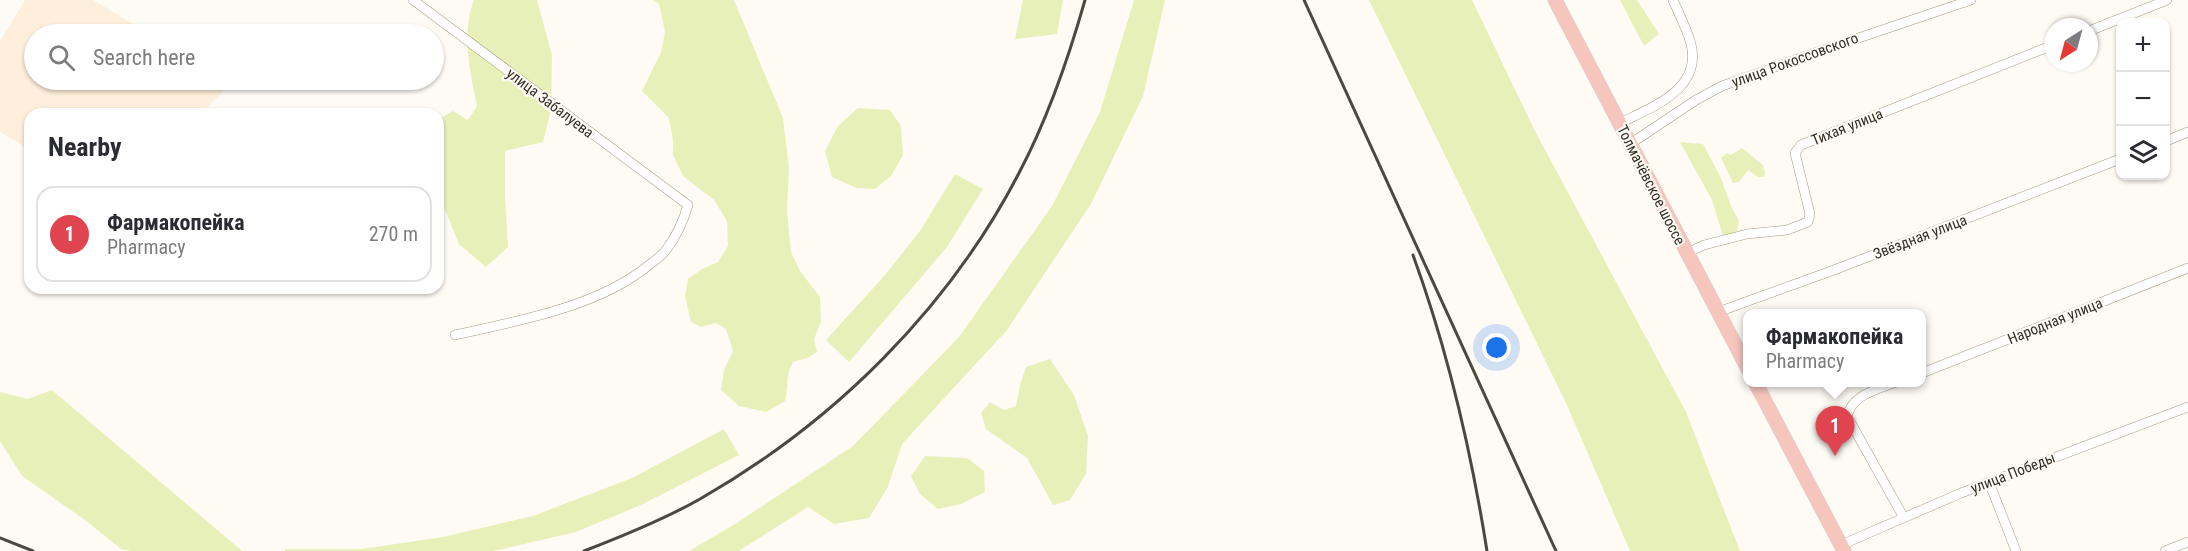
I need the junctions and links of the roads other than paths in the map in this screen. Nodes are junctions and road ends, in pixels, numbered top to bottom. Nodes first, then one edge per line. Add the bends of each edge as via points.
1 (413, 0) edge
2 (1555, 0) edge
3 (1673, 0) edge
4 (1971, 0) edge
5 (2167, 0) edge
6 (2098, 27) edge
7 (2044, 49) edge
8 (1620, 123) junction
9 (2188, 132) edge
10 (2170, 139) edge
11 (1630, 144) junction
12 (2116, 161) edge
13 (1687, 253) junction
14 (2188, 268) edge
15 (1718, 312) junction
16 (455, 335) dead end
17 (1743, 360) edge
18 (1926, 371) edge
19 (1758, 387) edge
20 (1883, 387) edge
21 (2188, 407) edge
22 (1989, 482) junction
23 (1904, 518) junction
24 (2188, 542) edge
25 (1843, 548) edge
26 (2016, 551) edge
27 (2165, 551) edge

1 - 16 street, улица Забалуева via 688,205 682,226 665,252 637,275 602,295 520,321
2 - 8 main road, Толмачёвское шоссе
3 - 8 street via 1691,44 1693,62 1685,83 1670,98
4 - 11 street, улица Рокоссовского via 1722,86
5 - 6 street
7 - 13 street, Тихая улица via 1801,145 1795,153 1810,214 1808,222 1786,230 1747,234 1704,245
8 - 11 main road, Толмачёвское шоссе
9 - 10 street
11 - 13 main road, Толмачёвское шоссе
12 - 15 street, Звёздная улица
13 - 15 main road, Толмачёвское шоссе
14 - 18 street, Народная улица
15 - 17 main road, Толмачёвское шоссе
19 - 25 main road
20 - 23 street via 1860,396 1847,416
21 - 22 street, улица Победы
22 - 23 street, улица Победы
22 - 26 street
23 - 25 street, улица Победы
24 - 27 street

